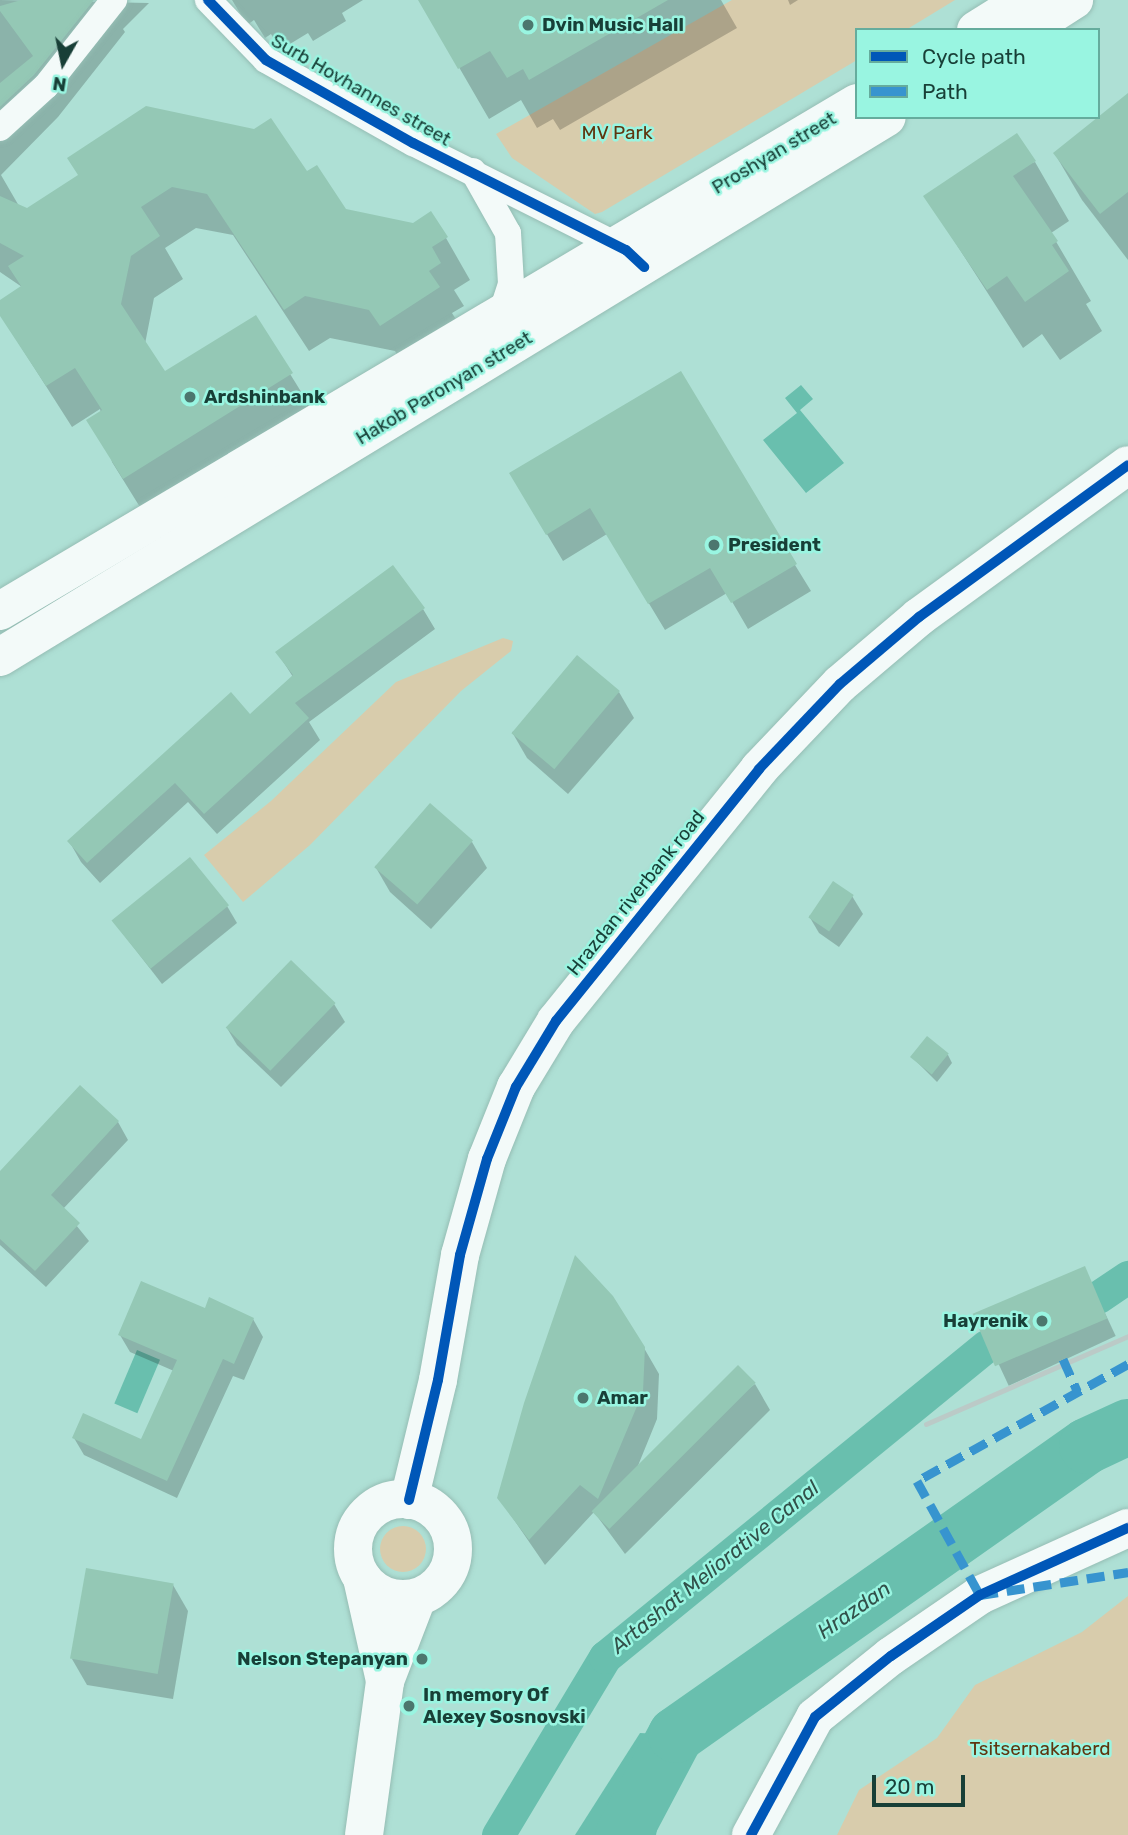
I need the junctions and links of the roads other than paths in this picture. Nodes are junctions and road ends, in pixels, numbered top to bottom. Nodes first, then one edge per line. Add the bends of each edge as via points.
1 (114, 0) edge
2 (208, 0) edge
3 (1024, 0) edge
4 (1074, 0) edge
5 (979, 28) edge
6 (1030, 28) edge
7 (855, 104) edge
8 (883, 119) edge
9 (0, 128) edge
10 (473, 171) junction
11 (692, 203) joint
12 (631, 256) junction
13 (500, 317) junction
14 (1128, 465) edge
15 (0, 611) edge
16 (0, 657) edge
17 (409, 1500) junction
18 (1128, 1528) edge
19 (362, 1578) junction
20 (417, 1598) junction
21 (385, 1681) junction
22 (364, 1835) edge
23 (751, 1835) edge

1 - 9 street via 47,86
2 - 10 street, Surb Hovhannes street via 265,60 413,143
3 - 5 street
4 - 6 street
7 - 11 street, Proshyan street
8 - 12 street, Hakob Paronyan street
10 - 12 street, Surb Hovhannes street
10 - 13 street via 508,233 511,284
11 - 12 street, Hakob Paronyan street
12 - 13 street, Hakob Paronyan street
12 - 16 street, Hakob Paronyan street
13 - 15 street, Hakob Paronyan street
14 - 17 street, Hrazdan riverbank road via 919,617 840,684 758,768 556,1021 516,1087 487,1159 460,1255 438,1380
17 - 19 street via 380,1504 361,1522 353,1549
17 - 20 street via 434,1509 453,1539 443,1580
18 - 23 street via 979,1595 891,1656 815,1717
19 - 20 street via 386,1596
19 - 21 street
20 - 21 street
21 - 22 street

